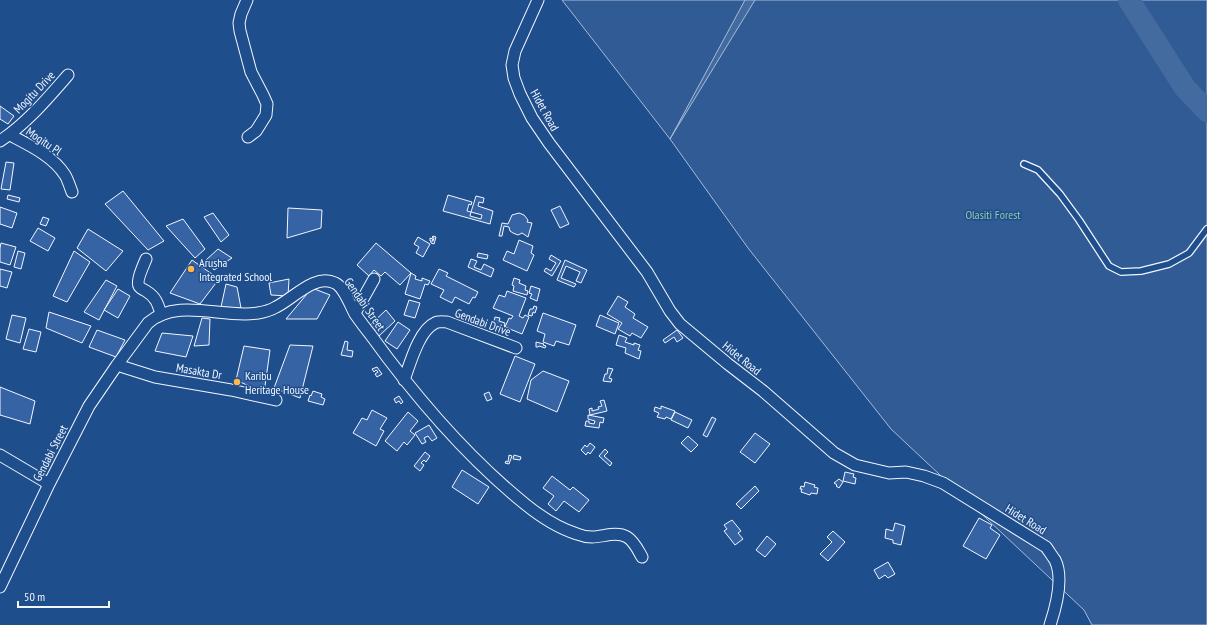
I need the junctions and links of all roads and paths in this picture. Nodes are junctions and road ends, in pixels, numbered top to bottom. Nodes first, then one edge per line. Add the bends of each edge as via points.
1 (248, 0) edge
2 (538, 0) edge
3 (68, 75) dead end
4 (10, 135) junction
5 (248, 137) dead end
6 (0, 141) edge
7 (1024, 164) dead end
8 (72, 192) dead end
9 (1207, 229) edge
10 (146, 259) dead end
11 (374, 279) dead end
12 (355, 313) junction
13 (161, 314) junction
14 (516, 348) dead end
15 (117, 365) junction
16 (404, 380) junction
17 (276, 400) dead end
18 (0, 455) edge
19 (49, 484) junction
20 (642, 557) dead end
21 (0, 587) edge
22 (1050, 625) edge

1 - 5 street via 241,14 240,31 250,72 267,104 266,115 256,132
2 - 22 street, Hidet Road via 515,51 512,65 520,94 549,143 647,272 680,324 834,453 855,465 890,473 906,472 943,483 1046,547 1056,562 1059,578 1056,609
3 - 4 street, Mogitu Drive
4 - 6 street, Mogitu Drive
4 - 8 street, Mogitu Pl via 37,150 59,167
7 - 9 lane via 1038,170 1060,194 1109,266 1121,272 1142,271 1169,264 1189,253
10 - 13 street via 138,278 138,285 155,298
11 - 12 street
12 - 13 street, Gendabi Street via 337,284 320,280 277,307 252,314 182,310
12 - 16 street, Gendabi Street
13 - 15 street, Gendabi Street via 148,323
14 - 16 street, Gendabi Drive via 447,322 436,322 422,335
15 - 17 street, Masakta Dr via 155,376
15 - 19 street, Gendabi Street via 90,406
16 - 20 street, Gendabi Street via 472,455 526,505 549,522 577,534 593,537 626,537
18 - 19 street
19 - 21 street, Gendabi Street

